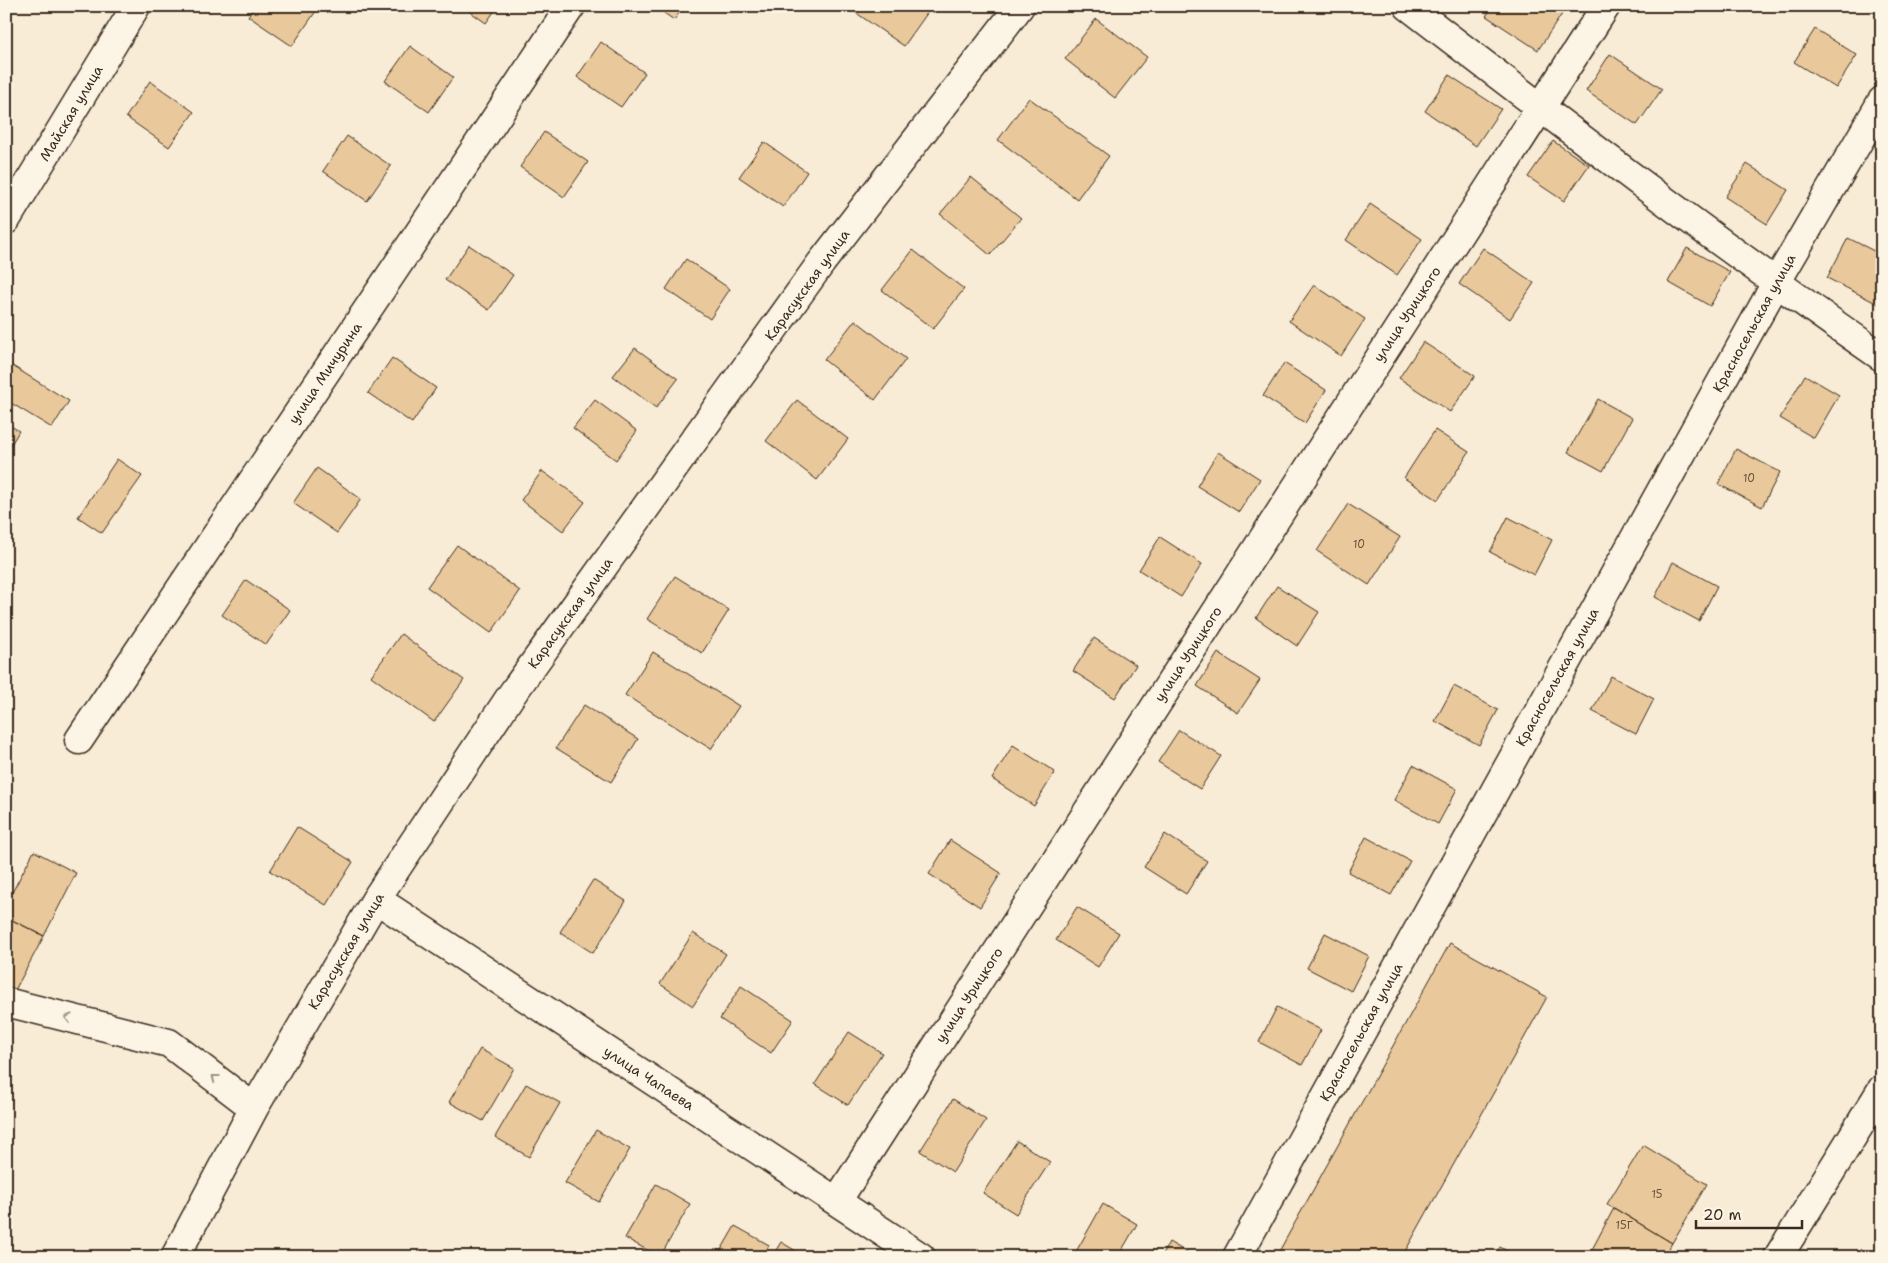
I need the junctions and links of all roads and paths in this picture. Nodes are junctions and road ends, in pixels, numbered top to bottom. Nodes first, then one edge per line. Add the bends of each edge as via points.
1 (136, 6) edge
2 (571, 6) edge
3 (1020, 6) edge
4 (1408, 6) edge
5 (1606, 6) edge
6 (1882, 101) edge
7 (1540, 108) junction
8 (6, 220) edge
9 (1776, 283) junction
10 (1882, 357) edge
11 (79, 740) dead end
12 (376, 898) junction
13 (6, 1002) edge
14 (1882, 1089) edge
15 (254, 1108) junction
16 (837, 1201) junction
17 (175, 1257) edge
18 (921, 1257) edge
19 (1237, 1257) edge
20 (1778, 1257) edge

1 - 8 street, Майская улица
2 - 11 street, улица Мичурина
3 - 12 street, Карасукская улица via 821,263 512,694
4 - 7 street
5 - 7 street, улица Урицкого
6 - 9 street, Красносельская улица
7 - 9 street
7 - 16 street, улица Урицкого
9 - 10 street
9 - 19 street, Красносельская улица
12 - 15 street, Карасукская улица
12 - 16 street, улица Чапаева
15 -> 13 street via 169,1043
14 - 20 street
15 - 17 street, Карасукская улица
16 - 18 street, улица Чапаева

